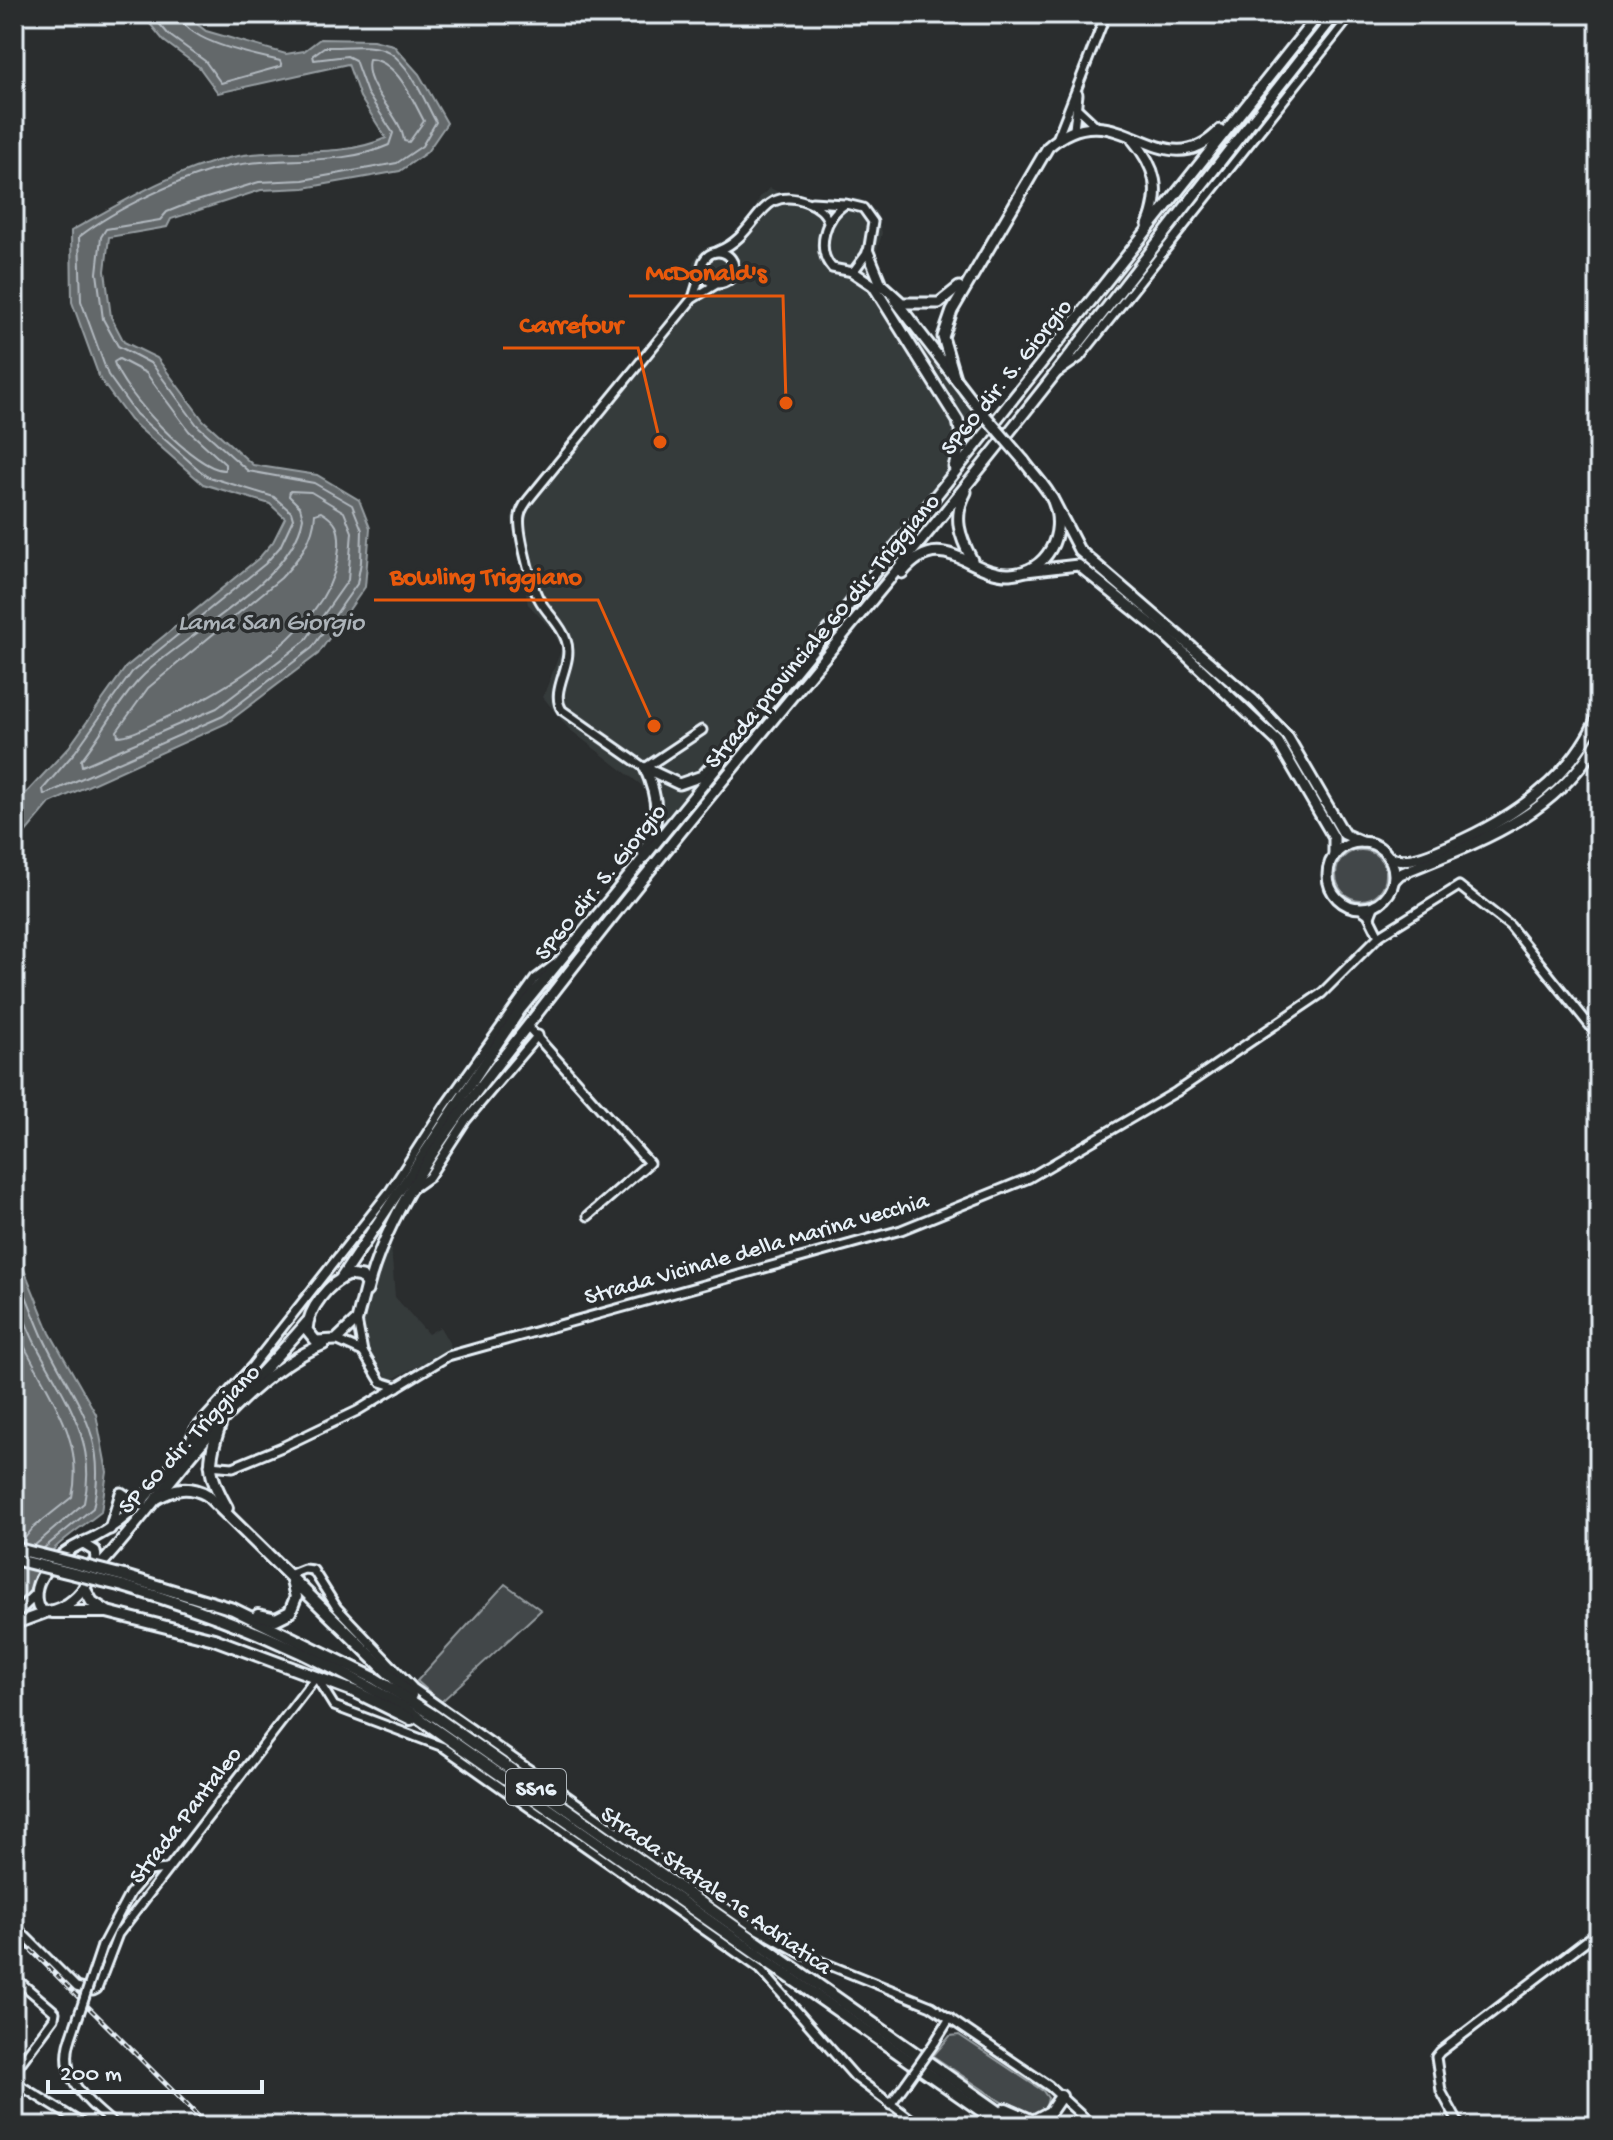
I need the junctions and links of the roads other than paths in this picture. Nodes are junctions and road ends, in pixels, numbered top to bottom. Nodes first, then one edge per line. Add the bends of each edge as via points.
1 (1106, 14) edge
2 (1319, 14) edge
3 (1336, 14) edge
4 (1352, 14) edge
5 (1078, 92) junction
6 (1078, 109) junction
7 (1241, 112) junction
8 (1069, 113) junction
9 (1095, 125) junction
10 (1074, 129) junction
11 (1131, 137) junction
12 (1057, 139) junction
13 (807, 203) junction
14 (846, 204) junction
15 (828, 222) junction
16 (1143, 236) junction
17 (741, 239) junction
18 (718, 251) junction
19 (868, 252) junction
20 (733, 262) junction
21 (976, 265) junction
22 (701, 270) junction
23 (853, 272) junction
24 (715, 285) junction
25 (873, 285) junction
26 (892, 295) junction
27 (693, 298) junction
28 (906, 317) junction
29 (1053, 375) junction
30 (955, 378) junction
31 (976, 475) junction
32 (942, 488) junction
33 (1052, 498) junction
34 (972, 560) junction
35 (1026, 571) junction
36 (848, 630) junction
37 (1599, 713) edge
38 (756, 719) junction
39 (702, 730) dead end
40 (1599, 739) edge
41 (645, 768) junction
42 (1362, 842) junction
43 (1334, 856) junction
44 (1389, 857) junction
45 (1394, 880) junction
46 (615, 894) junction
47 (1375, 904) junction
48 (1358, 907) junction
49 (1370, 917) junction
50 (1379, 936) junction
51 (560, 960) junction
52 (527, 1026) junction
53 (538, 1035) junction
54 (1599, 1037) edge
55 (412, 1189) junction
56 (588, 1216) dead end
57 (341, 1278) junction
58 (315, 1287) junction
59 (367, 1291) junction
60 (324, 1295) junction
61 (357, 1320) junction
62 (307, 1322) junction
63 (336, 1340) junction
64 (324, 1344) junction
65 (363, 1352) junction
66 (381, 1382) junction
67 (397, 1387) junction
68 (377, 1399) junction
69 (220, 1425) junction
70 (183, 1454) junction
71 (209, 1465) junction
72 (157, 1498) junction
73 (144, 1499) junction
74 (230, 1513) junction
75 (110, 1530) junction
76 (82, 1543) junction
77 (14, 1548) edge
78 (14, 1559) edge
79 (93, 1573) junction
80 (289, 1575) junction
81 (124, 1581) junction
82 (84, 1588) junction
83 (35, 1595) junction
84 (233, 1609) junction
85 (50, 1612) junction
86 (107, 1612) junction
87 (14, 1615) edge
88 (14, 1624) edge
89 (252, 1629) junction
90 (255, 1642) junction
91 (236, 1647) junction
92 (268, 1659) junction
93 (316, 1677) junction
94 (434, 1722) junction
95 (167, 1869) junction
96 (18, 1929) dead end
97 (1599, 1931) edge
98 (14, 1977) edge
99 (950, 2018) junction
100 (16, 2070) edge
101 (937, 2074) junction
102 (1061, 2096) junction
103 (890, 2105) junction
104 (1050, 2112) junction
105 (86, 2126) edge
106 (116, 2126) edge
107 (920, 2126) edge
108 (992, 2126) edge
109 (1003, 2126) edge
110 (1019, 2126) edge
111 (1047, 2126) edge
112 (1093, 2126) edge
113 (1460, 2126) edge

1 - 5 street
2 - 7 main road, SP60 dir. S. Giorgio
3 - 29 main road, Strada provinciale 60 dir. Triggiano
4 - 29 street via 1079,358
5 - 6 street
5 - 8 street
6 - 9 street
6 - 10 street
7 - 11 main road via 1215,136 1188,149 1169,150
7 - 16 main road, SP60 dir. S. Giorgio
8 - 10 street
8 - 12 street
9 - 10 main road
9 - 11 main road
10 - 12 main road
11 - 16 main road via 1156,177 1155,206
12 - 21 main road
13 - 14 street
13 - 15 street via 822,209
13 - 17 street via 772,202
14 - 15 street
14 - 19 street via 870,214
15 - 23 street via 827,262
16 - 32 main road, SP60 dir. S. Giorgio
17 - 18 street
17 - 20 street
18 - 20 street
18 - 22 street via 705,257
19 - 23 street
19 - 26 main road via 881,284
20 - 24 street via 733,275
21 - 26 main road via 953,295 939,303 911,305
21 - 30 main road via 943,337
22 - 24 street
22 - 27 street
23 - 25 main road
24 - 27 street
25 - 28 main road
25 - 32 main road via 958,421 961,449
26 - 28 main road
27 - 41 street via 519,516 536,593 568,645 558,704
28 - 30 main road
29 - 31 main road, Strada provinciale 60 dir. Triggiano
30 - 33 main road, bridge
31 - 34 main road via 957,519
31 - 36 main road, Strada provinciale 60 dir. Triggiano
32 - 38 main road, SP60 dir. S. Giorgio
33 - 35 main road via 1058,520 1055,542 1041,562
33 - 42 main road via 1089,562 1254,701 1287,736 1344,834
34 - 35 main road via 996,573
34 - 36 main road via 948,554 917,558
35 - 43 main road via 1078,565 1246,708 1303,780 1334,838
36 - 52 main road, Strada provinciale 60 dir. Triggiano
37 - 44 main road via 1567,765 1503,820 1439,850 1398,861
38 - 41 main road via 702,776 689,782 669,781
38 - 46 main road, SP60 dir. S. Giorgio
39 - 41 street
40 - 45 main road via 1557,792 1510,828
41 - 46 main road via 656,794 654,831
42 - 43 main road
42 - 44 main road
43 - 48 main road via 1329,866 1331,888
44 - 45 main road
45 - 47 main road
46 - 51 main road, SP60 dir. S. Giorgio
47 - 48 main road
47 - 49 street
48 - 49 street
49 - 50 street
50 - 54 street, Strada Vicinale della Marina vecchia via 1459,886 1510,926
50 - 67 street, Strada Vicinale della Marina vecchia via 1322,993 1176,1092 1029,1178 901,1230 448,1356
51 - 57 main road, SP60 dir. S. Giorgio via 473,1076
51 - 58 street via 535,979 390,1191
52 - 53 street
52 - 55 main road, Strada provinciale 60 dir. Triggiano
53 - 55 street via 466,1120 429,1177
53 - 56 street via 649,1163
55 - 59 main road, Strada provinciale 60 dir. Triggiano via 382,1242
57 - 59 main road via 362,1277
57 - 60 main road, SP60 dir. S. Giorgio
58 - 60 street
58 - 70 street via 195,1429
59 - 61 main road, Strada provinciale 60 dir. Triggiano
60 - 62 main road, SP60 dir. S. Giorgio
61 - 63 main road
61 - 65 street
62 - 64 main road via 308,1334
62 - 70 main road
63 - 64 main road, SP 60 dir. Triggiano
63 - 65 street
64 - 69 main road, SP 60 dir. Triggiano via 282,1365
65 - 66 street
66 - 67 street
66 - 68 street
67 - 68 street, Strada Vicinale della Marina vecchia
68 - 71 street, Strada Vicinale della Marina vecchia via 233,1467
69 - 71 highway
69 - 72 main road, SP 60 dir. Triggiano
70 - 73 main road
71 - 74 highway
72 - 74 highway, SS16 via 179,1488 197,1489
72 - 79 main road, SP 60 dir. Triggiano
73 - 75 main road
73 - 75 main road via 134,1502 121,1493
74 - 80 highway, SS16
75 - 76 main road
76 - 79 main road via 95,1551
76 - 83 main road via 51,1564
77 - 81 highway, Strada Statale 16 Adriatica / SS16, bridge
78 - 81 highway, Strada Statale 16 Adriatica / SS16, bridge
79 - 82 main road, SP 60 dir. Triggiano
80 - 84 highway, SS16 via 296,1597 284,1617
80 - 94 highway, SS16
80 - 99 street via 313,1570 337,1608 413,1688 755,1928
81 - 84 highway, Strada Statale 16 Adriatica / SS16
81 - 89 highway, Strada Statale 16 Adriatica / SS16
82 - 85 main road
82 - 86 highway
83 - 85 main road via 38,1607
83 - 87 main road
84 - 94 highway, Strada Statale 16 Adriatica / SS16 via 374,1678
85 - 86 highway, SS16
85 - 88 main road
86 - 91 highway, SS16
89 - 90 highway
89 - 94 highway, Strada Statale 16 Adriatica / SS16
90 - 91 highway, SS16
90 - 92 highway
91 - 92 highway, SS16
92 - 93 highway, SS16
93 - 94 highway, SS16
93 - 95 street, Strada Pantaleo
93 - 103 street via 334,1706 443,1747 760,1969 855,2077
94 - 101 highway, Strada Statale 16 Adriatica / SS16
95 - 96 street, Strada Pantaleo via 114,1942 100,1985 93,1991 76,1987
95 - 106 street, Strada Pantaleo, bridge via 149,1871 130,1893 102,1946 66,2059 78,2091
97 - 113 street via 1436,2057 1441,2091
98 - 100 street via 55,2012
99 - 102 street
99 - 103 street, bridge
100 - 105 street via 14,2078 21,2086
101 - 104 highway via 967,2081 1025,2120
101 - 108 highway via 953,2099
101 - 109 highway, SS16
101 - 110 highway, SS16
102 - 104 highway
102 - 112 street
103 - 107 street
104 - 111 highway

